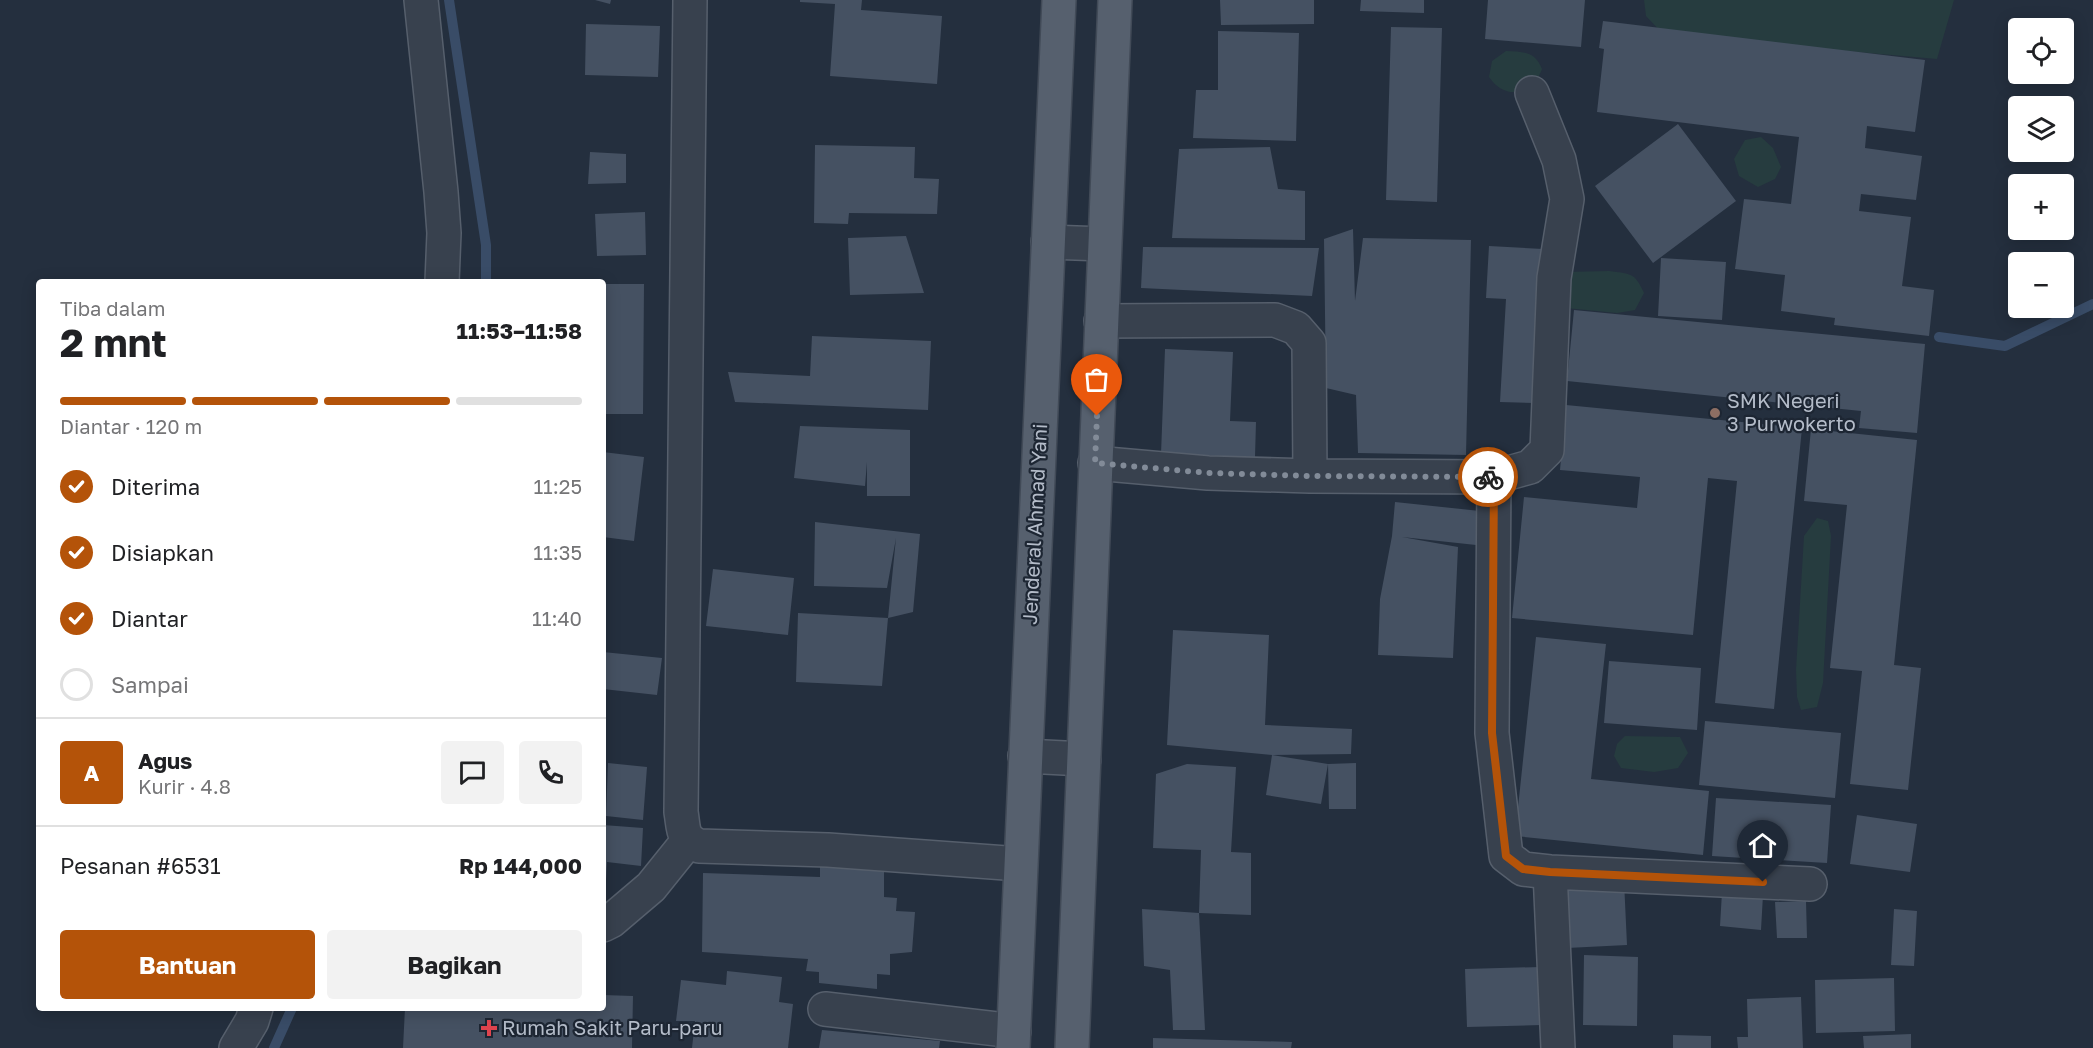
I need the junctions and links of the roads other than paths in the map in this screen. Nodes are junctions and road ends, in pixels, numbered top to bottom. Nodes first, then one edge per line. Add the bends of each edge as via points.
1 (421, 0) edge
2 (690, 0) edge
3 (1059, 0) edge
4 (1114, 0) edge
5 (1532, 93) dead end
6 (1048, 242) junction
7 (1104, 244) junction
8 (442, 279) edge
9 (1101, 321) junction
10 (1095, 463) junction
11 (1310, 476) junction
12 (1494, 477) junction
13 (1025, 756) junction
14 (1084, 759) junction
15 (688, 841) junction
16 (1020, 864) junction
17 (1550, 872) junction
18 (1810, 884) dead end
19 (606, 924) edge
20 (825, 1009) dead end
21 (254, 1011) edge
22 (1013, 1039) edge
23 (236, 1048) edge
24 (1072, 1048) edge
25 (1558, 1048) edge

1 - 8 street via 441,192
2 - 15 street via 681,812
3 - 6 main road, Jenderal Ahmad Yani
4 - 7 main road
5 - 12 street via 1559,160 1567,199 1554,278 1547,450 1530,467
6 - 7 street
6 - 13 main road, Jenderal Ahmad Yani
7 - 9 main road
9 - 10 main road
9 - 11 street via 1275,320 1296,328 1309,343
10 - 11 street via 1209,473
10 - 14 main road
11 - 12 street
12 - 17 street via 1492,733 1506,856 1523,869
13 - 14 street
13 - 16 main road, Jenderal Ahmad Yani
14 - 24 main road
15 - 16 street via 699,846 880,853
15 - 19 street via 651,887
16 - 22 main road, Jenderal Ahmad Yani
17 - 18 street
17 - 25 street
20 - 22 street
21 - 23 street

